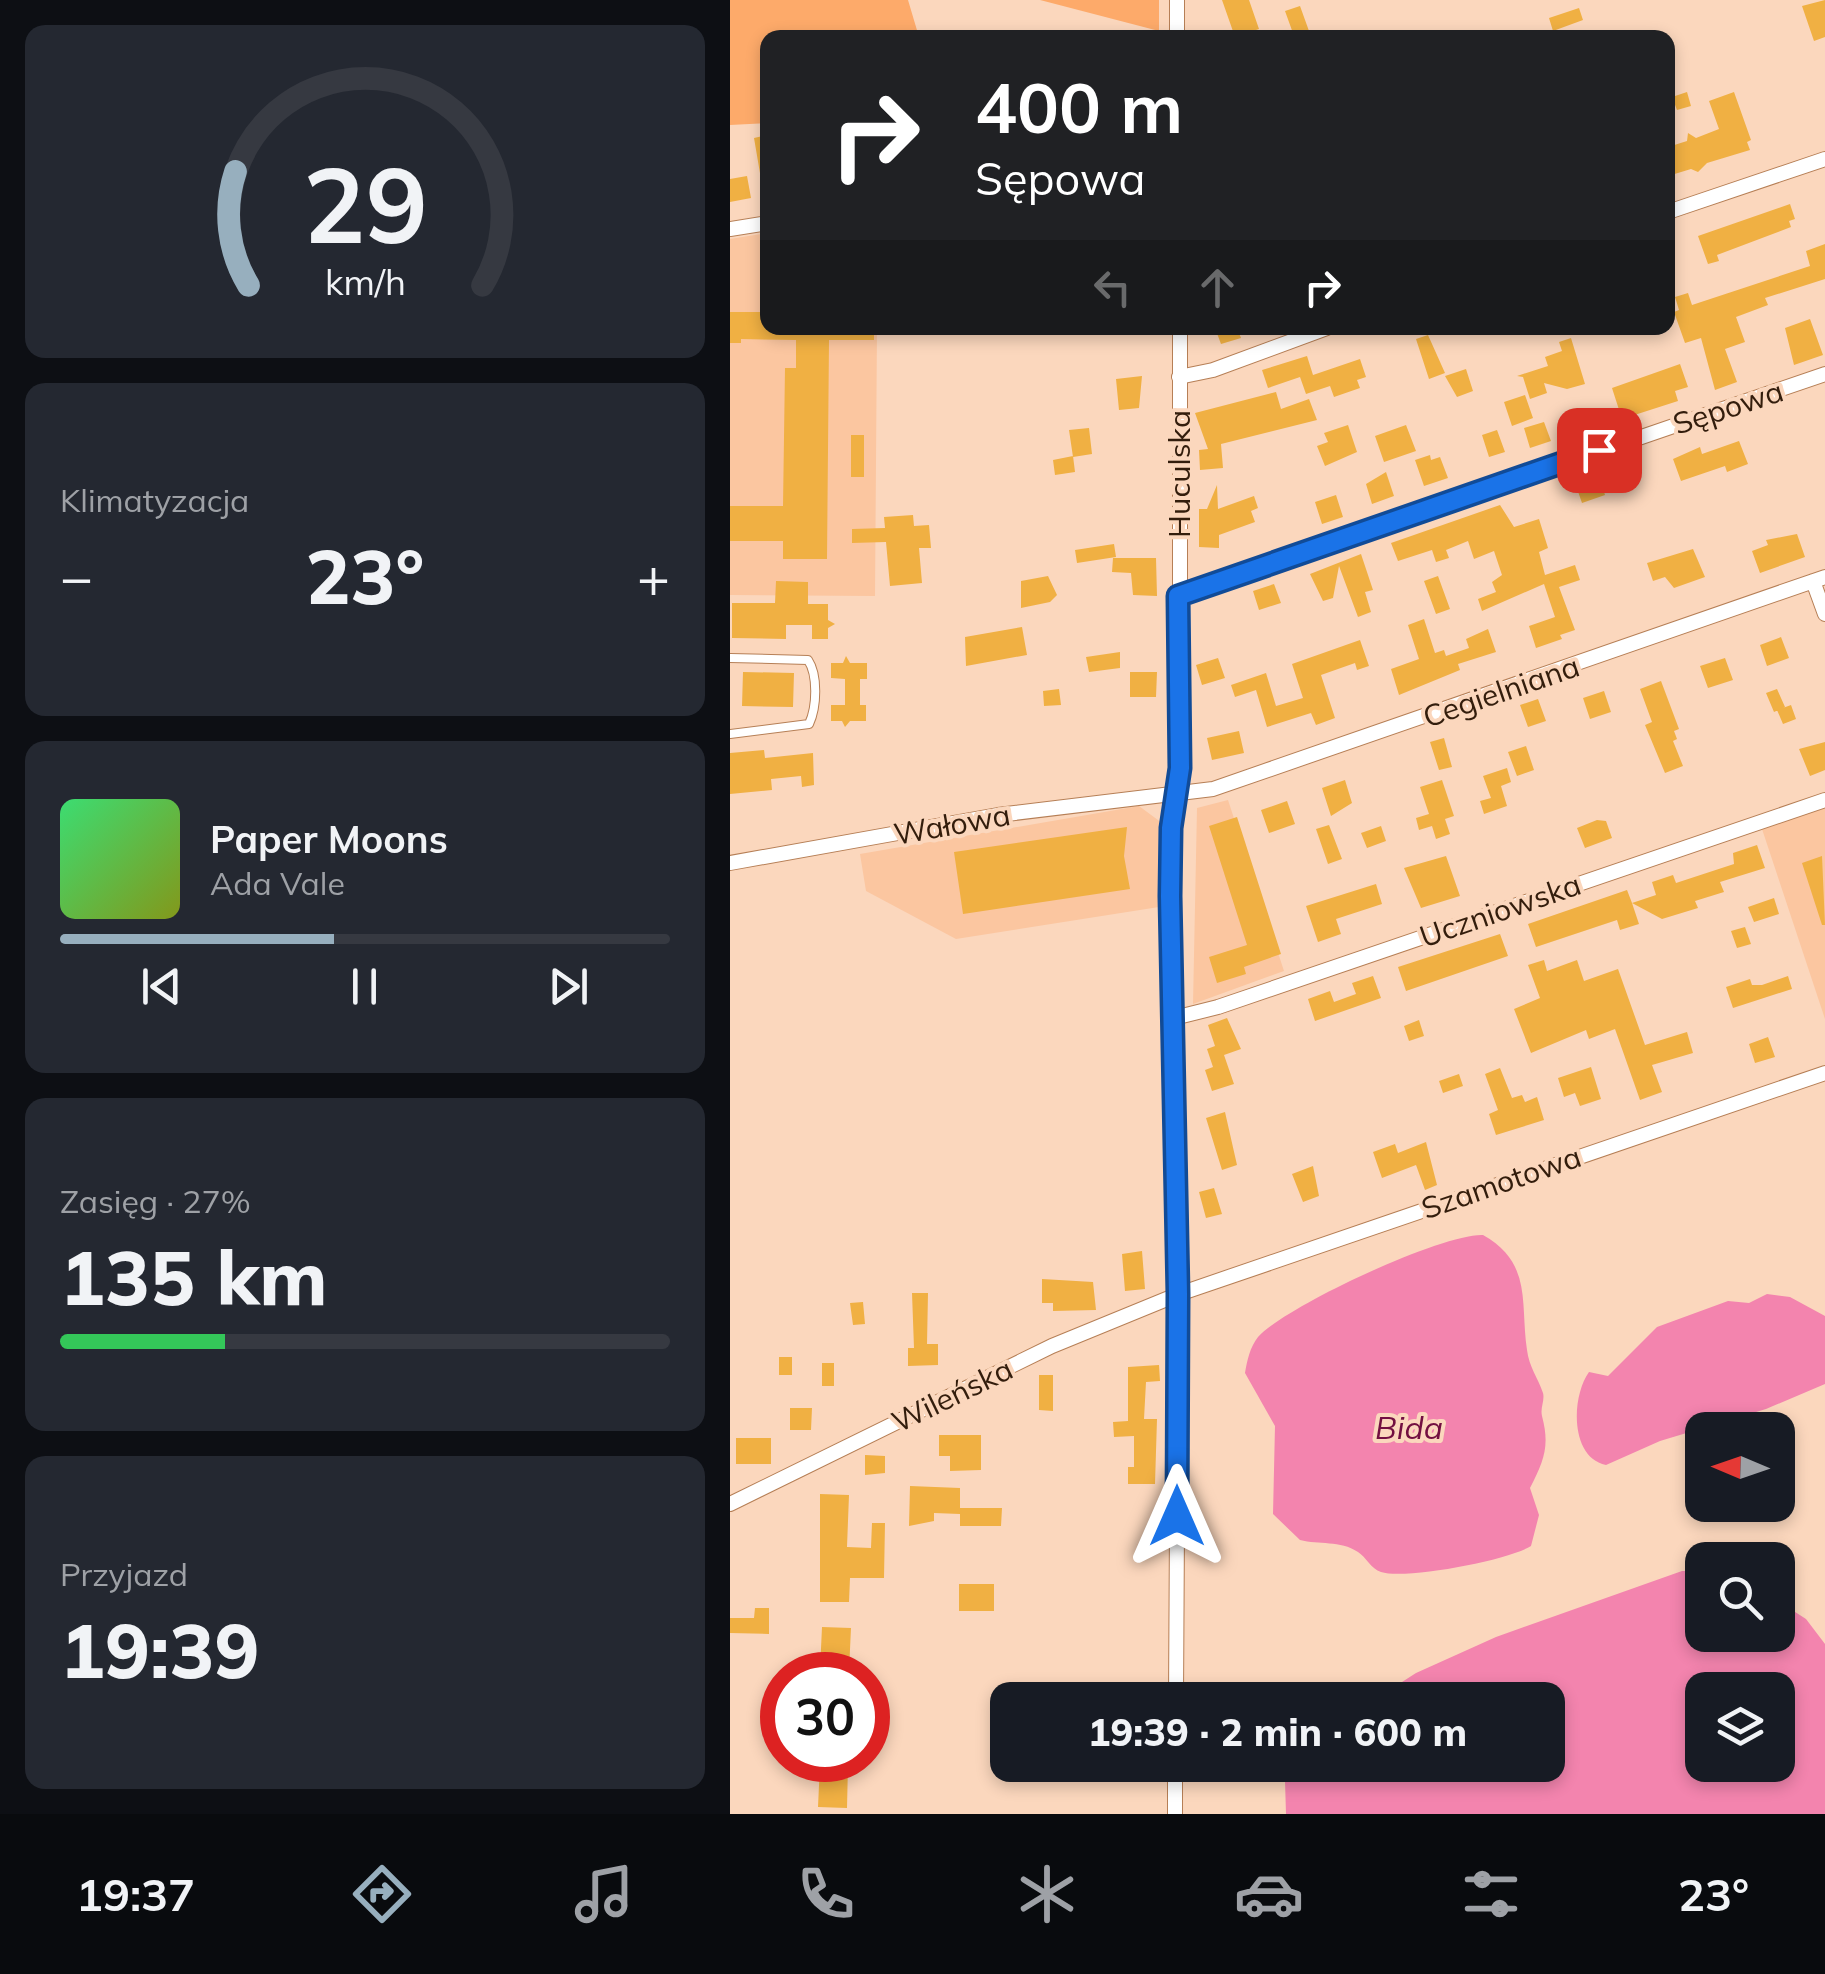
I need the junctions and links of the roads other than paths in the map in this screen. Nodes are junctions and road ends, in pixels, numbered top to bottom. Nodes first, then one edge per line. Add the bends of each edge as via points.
1 (1177, 0) edge
2 (1177, 30) edge
3 (1825, 159) edge
4 (1675, 210) edge
5 (760, 224) edge
6 (730, 229) edge
7 (1180, 335) edge
8 (1309, 335) edge
9 (1825, 374) edge
10 (1179, 377) junction
11 (1819, 579) edge
12 (1178, 596) junction
13 (1825, 614) edge
14 (730, 658) edge
15 (730, 734) edge
16 (1175, 796) junction
17 (1825, 800) edge
18 (730, 863) edge
19 (1174, 1018) junction
20 (1825, 1073) edge
21 (1178, 1294) junction
22 (730, 1504) edge
23 (1176, 1682) edge
24 (1175, 1782) edge
25 (1175, 1814) edge

1 - 2 street
3 - 4 street
5 - 6 street
7 - 10 street, Huculska
8 - 10 street
9 - 12 street, Sępowa
10 - 12 street, Huculska
11 - 13 street
11 - 16 street, Cegielniana via 1261,775
12 - 16 street, Huculska
14 - 15 lane via 808,660 814,700 809,724
16 - 18 street, Wałowa via 998,815
16 - 19 street, Huculska
17 - 19 street, Uczniowska
19 - 21 street, Huculska
20 - 21 street, Szamotowa
21 - 22 street, Wileńska via 1052,1346
21 - 23 street, Huculska
24 - 25 street

